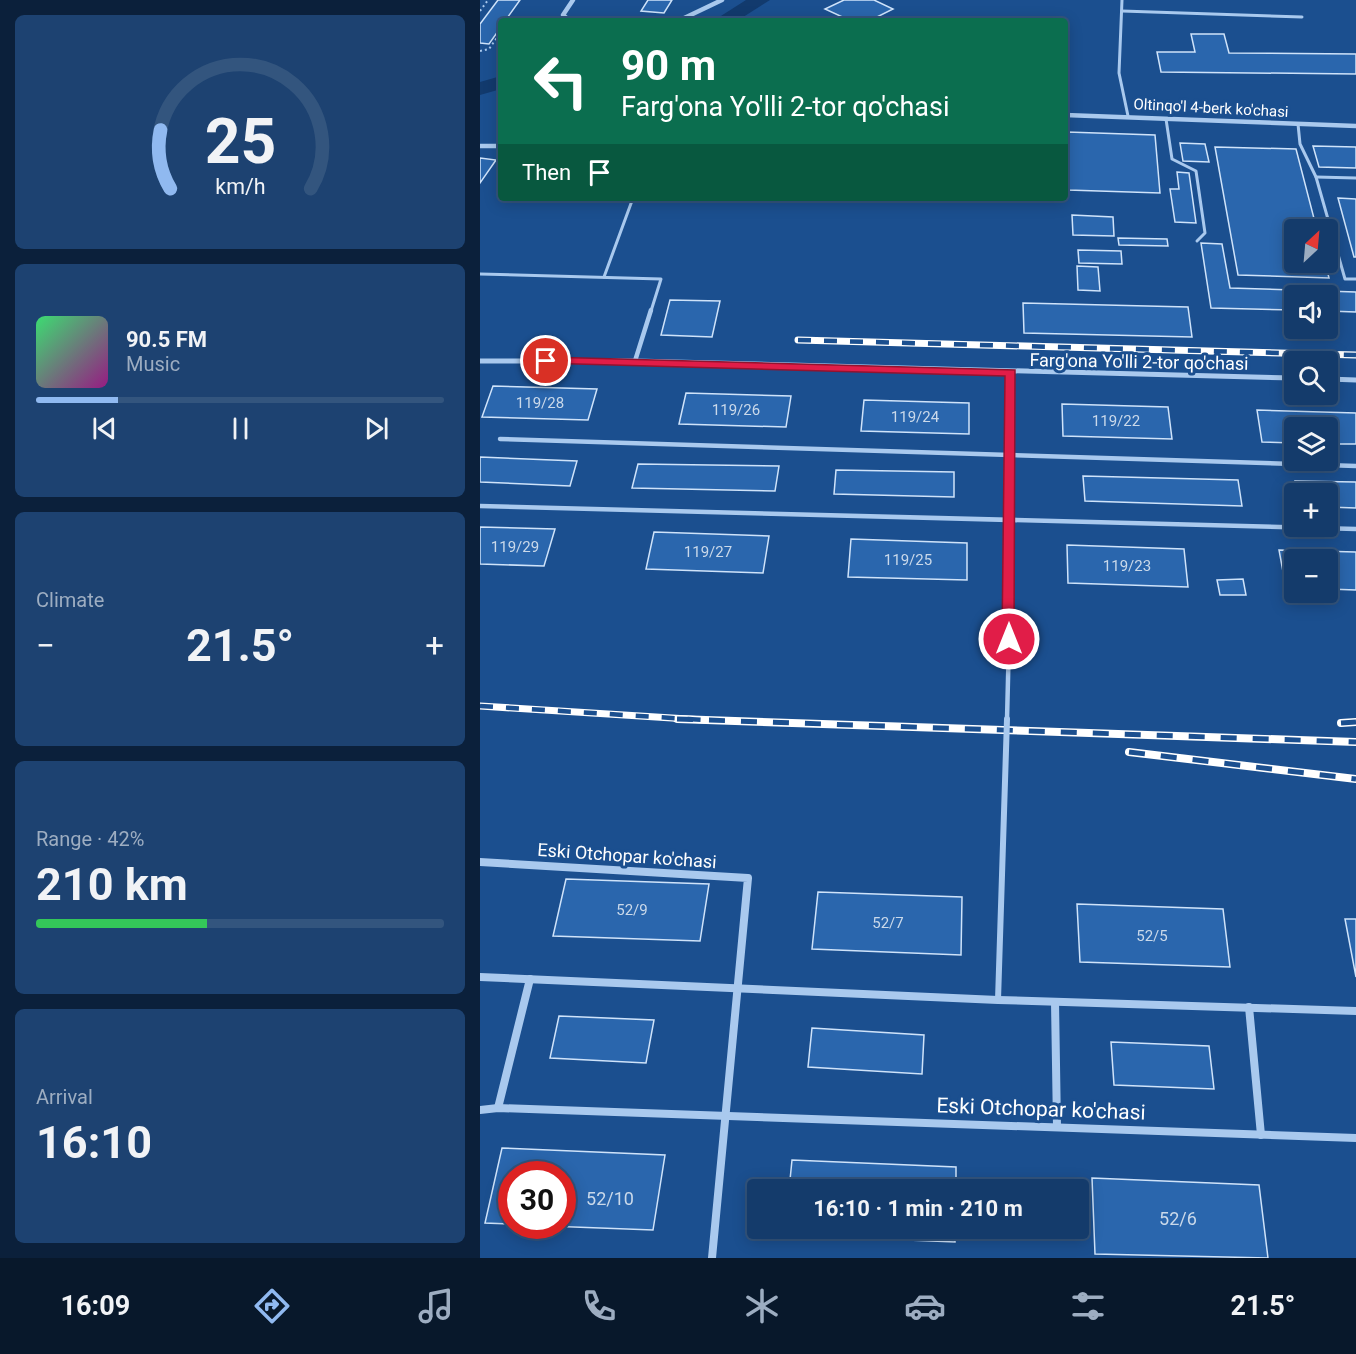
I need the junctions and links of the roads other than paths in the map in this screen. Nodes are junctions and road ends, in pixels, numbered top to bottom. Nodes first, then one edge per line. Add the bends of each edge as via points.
1 (573, 0) edge
2 (722, 0) edge
3 (1122, 0) edge
4 (1122, 11) junction
5 (1302, 17) dead end
6 (566, 18) edge
7 (684, 18) edge
8 (1068, 115) edge
9 (1128, 116) junction
10 (1166, 119) junction
11 (1298, 124) junction
12 (1356, 126) edge
13 (480, 146) edge
14 (498, 146) edge
15 (1316, 177) junction
16 (1356, 178) edge
17 (632, 201) edge
18 (1197, 242) dead end
19 (480, 274) edge
20 (604, 277) junction
21 (1356, 279) edge
22 (480, 361) edge
23 (635, 361) junction
24 (1011, 372) junction
25 (1284, 378) edge
26 (1338, 379) edge
27 (1356, 380) edge
28 (500, 438) dead end
29 (1010, 454) junction
30 (1356, 466) edge
31 (480, 506) edge
32 (1010, 518) junction
33 (1356, 529) edge
34 (1009, 639) joint
35 (480, 862) edge
36 (480, 977) edge
37 (530, 979) junction
38 (737, 989) junction
39 (998, 1000) junction
40 (1055, 1002) junction
41 (1249, 1007) junction
42 (1356, 1011) edge
43 (498, 1108) junction
44 (480, 1110) edge
45 (725, 1118) junction
46 (1057, 1126) junction
47 (1261, 1135) junction
48 (1356, 1138) edge
49 (712, 1258) edge

1 - 6 street via 563,15
2 - 7 street
3 - 4 lane
4 - 5 lane
4 - 9 lane via 1117,72
8 - 9 street, Oltinqo'l 4-berk ko'chasi
9 - 10 street, Oltinqo'l 4-berk ko'chasi
10 - 11 street, Oltinqo'l 4-berk ko'chasi
10 - 18 lane via 1172,159 1196,171 1205,233
11 - 12 street, Oltinqo'l 4-berk ko'chasi
11 - 15 lane via 1300,144
13 - 14 street
15 - 16 lane
15 - 21 lane via 1345,279
17 - 20 lane
19 - 20 lane
20 - 23 lane via 661,279
22 - 23 street, Farg'ona Yo'lli 2-tor qo'chasi
23 - 24 street, Farg'ona Yo'lli 2-tor qo'chasi
24 - 25 street, Farg'ona Yo'lli 2-tor qo'chasi
24 - 29 street
26 - 27 street
28 - 29 lane
29 - 30 lane
29 - 32 street
31 - 32 lane
32 - 33 lane
32 - 34 street
34 - 39 street, bridge
35 - 38 street, Eski Otchopar ko'chasi via 748,878
36 - 37 street
37 - 38 street
37 - 43 street
38 - 39 street
38 - 45 street, Eski Otchopar ko'chasi
39 - 40 street
40 - 41 street
40 - 46 street
41 - 42 street
41 - 47 street
43 - 44 street, Eski Otchopar ko'chasi
43 - 45 street, Eski Otchopar ko'chasi
45 - 46 street, Eski Otchopar ko'chasi
45 - 49 street, Eski Otchopar ko'chasi
46 - 47 street, Eski Otchopar ko'chasi
47 - 48 street, Eski Otchopar ko'chasi

